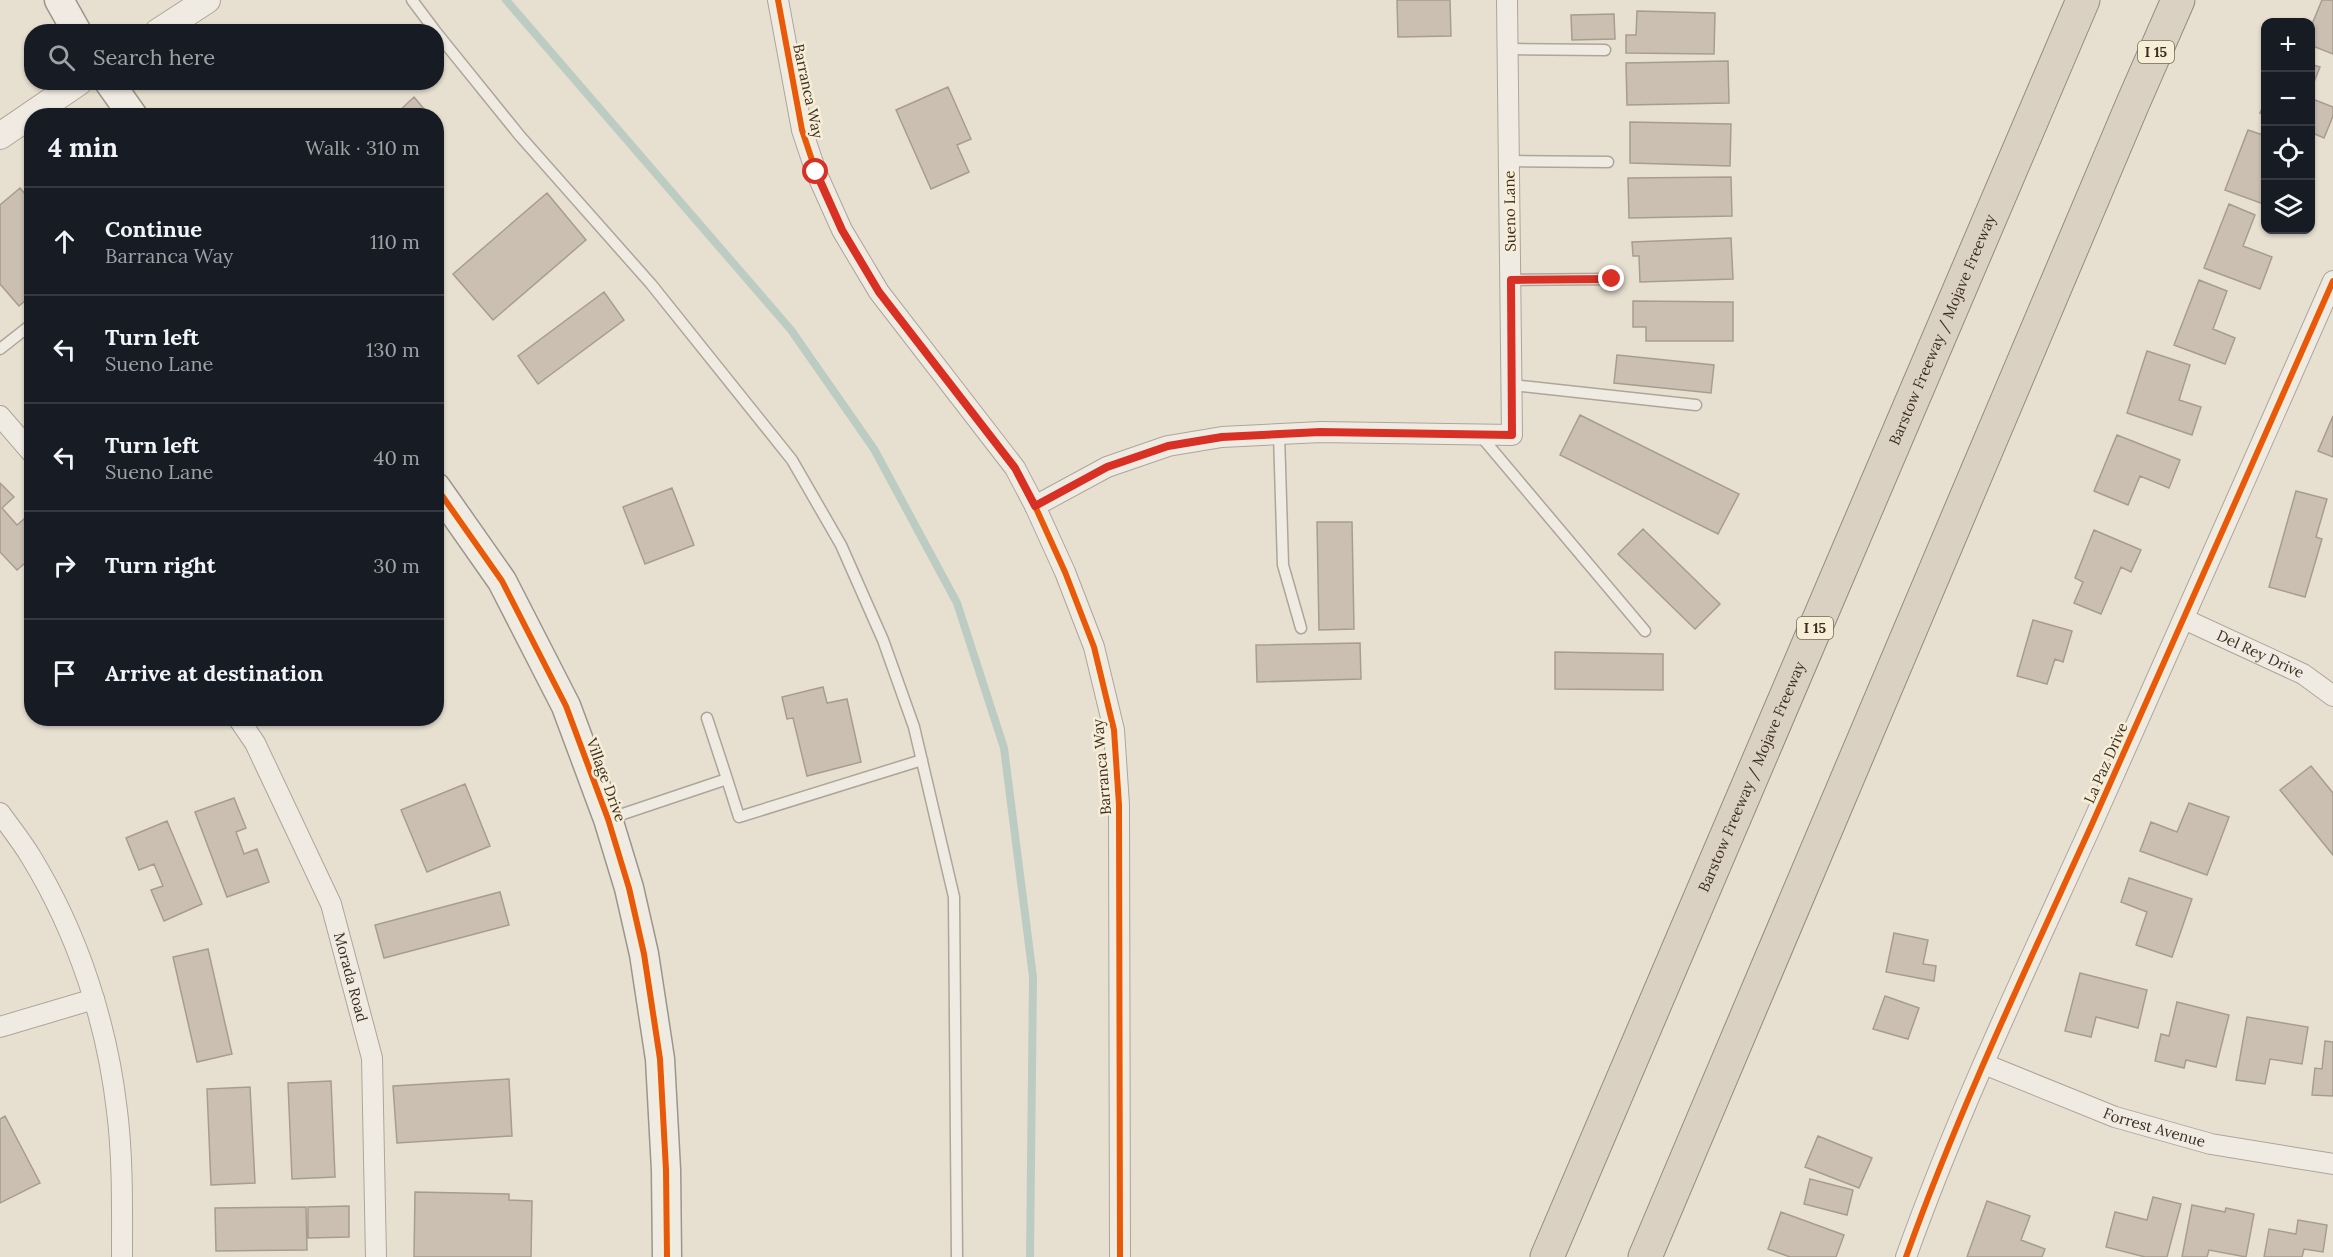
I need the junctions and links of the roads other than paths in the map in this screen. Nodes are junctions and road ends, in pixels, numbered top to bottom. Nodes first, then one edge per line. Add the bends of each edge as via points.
1 (59, 0) edge
2 (207, 0) edge
3 (412, 0) edge
4 (778, 0) edge
5 (1507, 0) edge
6 (2084, 0) edge
7 (2178, 0) edge
8 (72, 24) edge
9 (170, 24) edge
10 (430, 24) edge
11 (444, 42) edge
12 (1508, 48) junction
13 (1605, 50) dead end
14 (67, 90) edge
15 (115, 90) edge
16 (41, 108) edge
17 (127, 108) edge
18 (24, 120) edge
19 (0, 136) edge
20 (1509, 161) junction
21 (1608, 162) dead end
22 (1612, 279) dead end
23 (1511, 280) junction
24 (2333, 281) edge
25 (2328, 304) edge
26 (24, 330) edge
27 (0, 349) edge
28 (1512, 385) junction
29 (1696, 405) dead end
30 (0, 416) edge
31 (1279, 434) junction
32 (1479, 434) junction
33 (24, 444) edge
34 (444, 499) edge
35 (1035, 506) junction
36 (2184, 619) junction
37 (1301, 628) dead end
38 (1645, 631) dead end
39 (2333, 696) edge
40 (707, 718) dead end
41 (243, 726) edge
42 (922, 759) junction
43 (727, 779) junction
44 (0, 813) edge
45 (608, 819) junction
46 (94, 999) junction
47 (0, 1027) edge
48 (1984, 1064) junction
49 (2333, 1164) edge
50 (122, 1257) edge
51 (376, 1257) edge
52 (667, 1257) edge
53 (957, 1257) edge
54 (1120, 1257) edge
55 (1547, 1257) edge
56 (1645, 1257) edge
57 (1906, 1257) edge

1 - 8 main road
2 - 9 street
3 - 10 lane
4 - 35 street, Barranca Way via 801,130 842,230 879,292 1015,468
5 - 12 street, Sueno Lane
6 - 55 highway, Barstow Freeway / Mojave Freeway / I 15
7 - 56 highway, I 15
11 - 42 lane via 520,136 651,284 792,460 841,544 883,640
12 - 13 lane
12 - 20 street, Sueno Lane
14 - 16 street
15 - 17 main road
18 - 19 street
20 - 21 lane
20 - 23 street, Sueno Lane
22 - 23 lane
23 - 28 street, Sueno Lane
24 - 25 street, La Paz Drive
25 - 36 street, La Paz Drive
26 - 27 lane
28 - 29 lane
28 - 32 street, Sueno Lane via 1512,435
30 - 33 street
31 - 32 street, Sueno Lane
31 - 35 street, Sueno Lane via 1222,437 1168,446 1107,467
31 - 37 lane via 1283,565
32 - 38 lane
34 - 45 main road, Village Drive via 508,591 566,706
35 - 54 street, Barranca Way via 1095,647 1114,730 1119,806
36 - 39 street, Del Rey Drive via 2303,674
36 - 48 street, La Paz Drive
40 - 43 lane
41 - 51 street, Morada Road via 331,904 372,1058
42 - 43 lane via 740,817
42 - 53 lane via 954,897
43 - 45 lane
44 - 46 street via 31,857 65,921
45 - 52 main road, Village Drive via 644,954 660,1059
46 - 47 street
46 - 50 street via 117,1112
48 - 49 street, Forrest Avenue via 2115,1117 2211,1144
48 - 57 street, La Paz Drive

